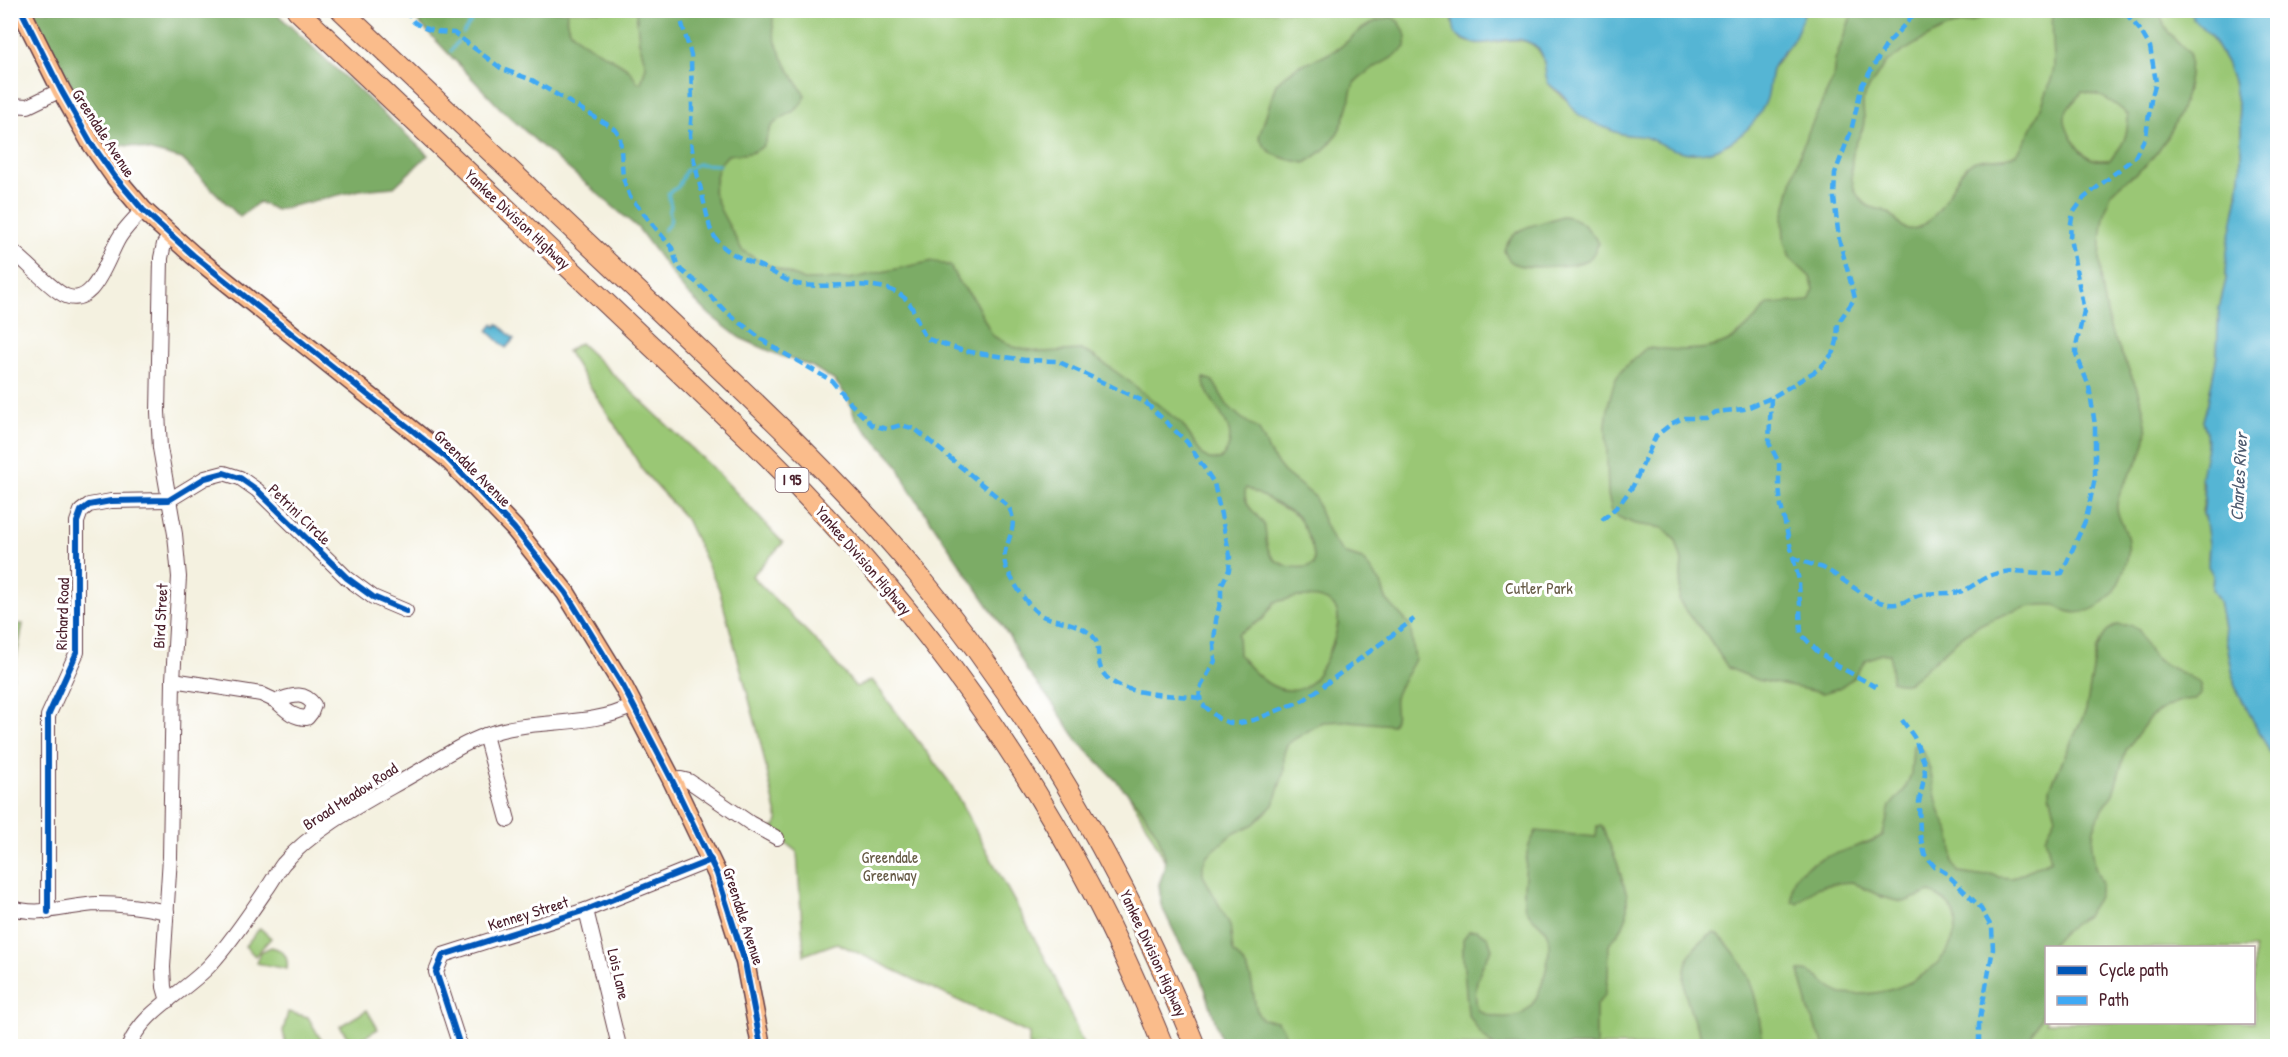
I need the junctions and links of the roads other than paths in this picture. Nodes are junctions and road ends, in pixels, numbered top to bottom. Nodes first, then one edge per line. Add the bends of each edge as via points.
1 (21, 10) edge
2 (297, 10) edge
3 (341, 10) edge
4 (61, 90) junction
5 (10, 105) edge
6 (143, 210) junction
7 (170, 236) junction
8 (10, 249) edge
9 (169, 500) junction
10 (406, 611) dead end
11 (173, 680) junction
12 (276, 701) dead end
13 (633, 706) junction
14 (485, 735) junction
15 (672, 780) junction
16 (508, 820) dead end
17 (777, 838) dead end
18 (711, 860) junction
19 (10, 907) edge
20 (586, 909) junction
21 (48, 912) junction
22 (167, 912) junction
23 (168, 1001) junction
24 (129, 1047) edge
25 (460, 1047) edge
26 (619, 1047) edge
27 (761, 1047) edge
28 (1163, 1047) edge
29 (1196, 1047) edge

1 - 4 main road, Greendale Avenue
2 - 28 highway, Yankee Division Highway / I 95 via 794,482 897,596 979,704 1046,809 1111,929
3 - 29 highway, Yankee Division Highway / I 95 via 778,424 918,574 1002,685 1070,790 1141,922
4 - 5 street via 28,106
4 - 6 main road, Greendale Avenue via 99,154
6 - 7 main road, Greendale Avenue
6 - 8 street via 117,240 97,283 81,296 59,293
7 - 9 street, Bird Street via 161,258 158,412
7 - 13 main road, Greendale Avenue via 415,430 465,475 566,593
9 - 10 street, Petrini Circle via 205,478 224,473 240,478 347,578 373,597
9 - 11 street, Bird Street via 179,577
9 - 21 street, Richard Road via 89,505 81,511 77,522 77,652 48,716
11 - 12 street via 261,694
11 - 22 street, Bird Street
13 - 14 street, Broad Meadow Road via 605,717 516,727
13 - 15 main road, Greendale Avenue
14 - 16 street
14 - 23 street, Broad Meadow Road via 321,831 283,864 212,963
15 - 17 street via 688,781
15 - 18 main road, Greendale Avenue
18 - 20 street, Kenney Street
18 - 27 main road, Greendale Avenue via 742,948
19 - 21 street
20 - 25 street, Kenney Street via 443,955 436,972
20 - 26 street, Lois Lane
21 - 22 street via 97,904
22 - 23 street, Bird Street via 164,987
23 - 24 street, Broad Meadow Road via 144,1022

